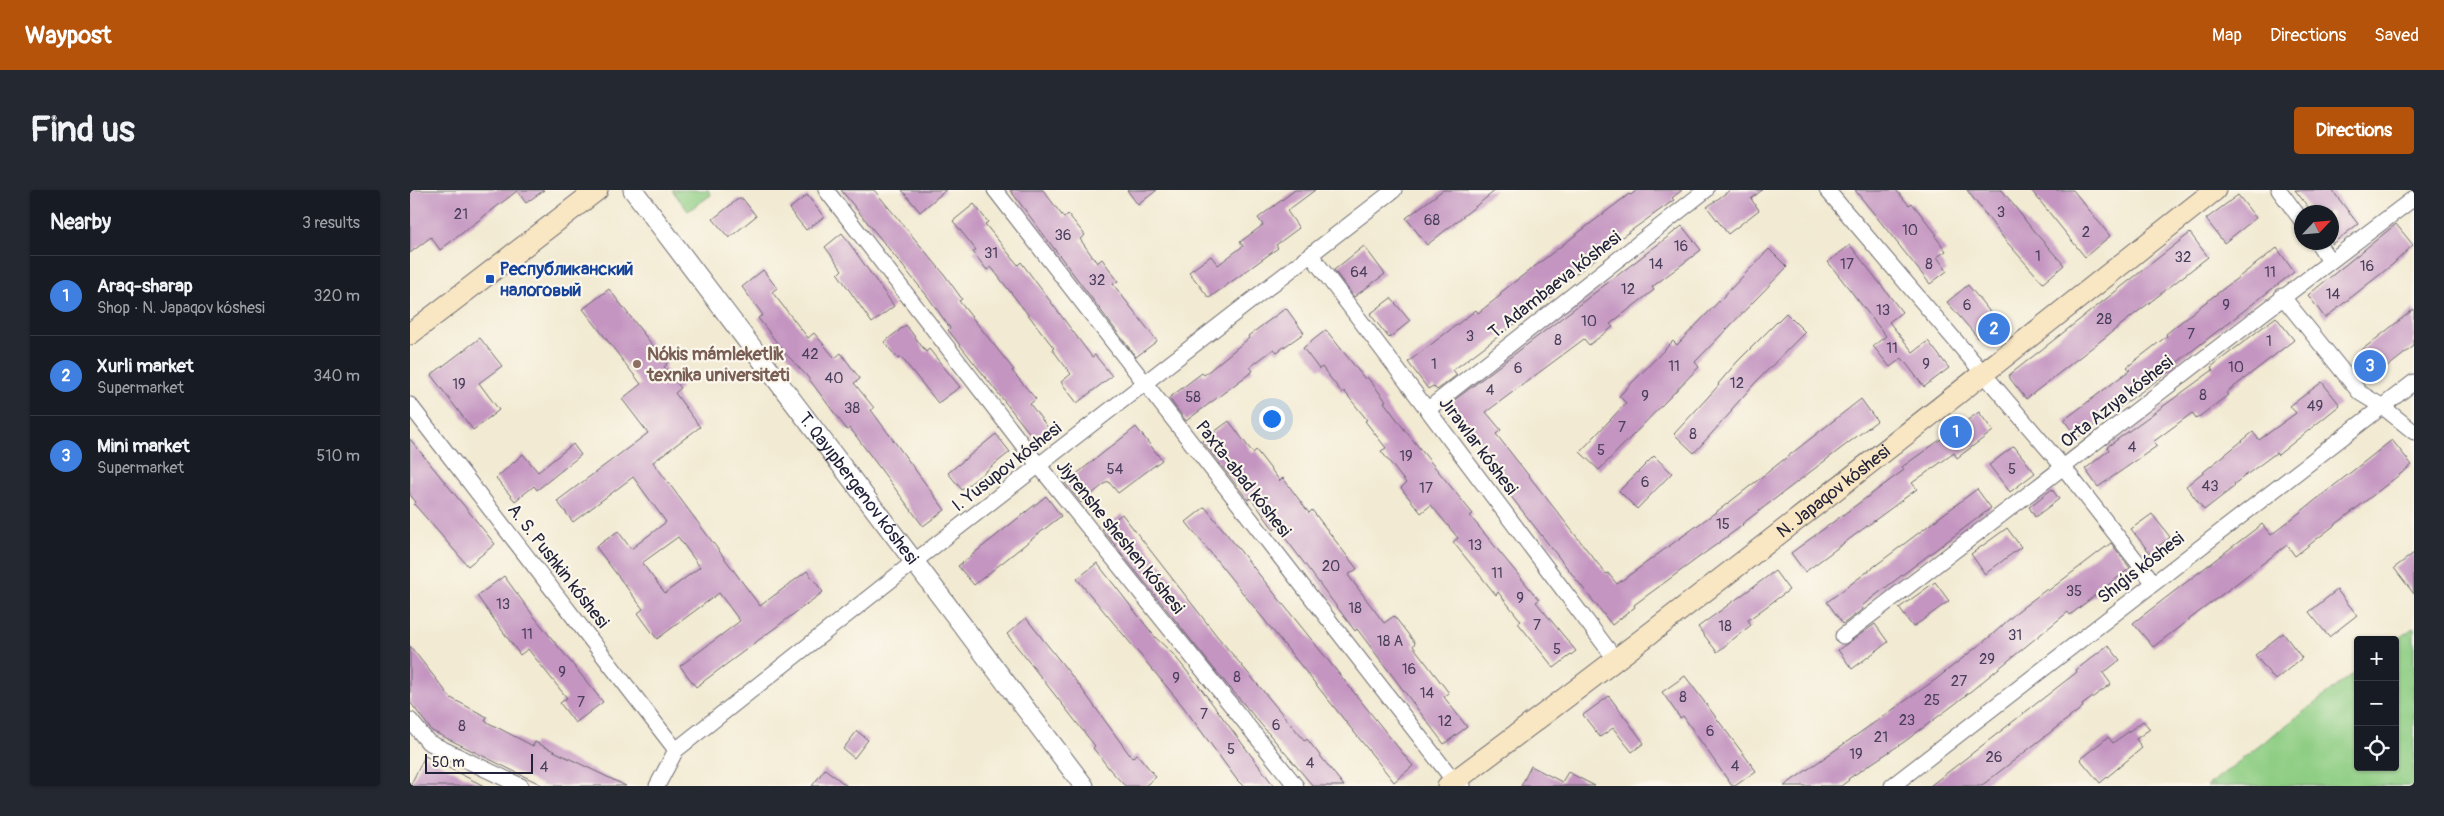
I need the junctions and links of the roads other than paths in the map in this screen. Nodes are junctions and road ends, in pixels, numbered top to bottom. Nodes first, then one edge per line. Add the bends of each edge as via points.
1 (597, 190) edge
2 (633, 190) edge
3 (826, 190) edge
4 (995, 190) edge
5 (1394, 190) edge
6 (1706, 190) edge
7 (1827, 190) edge
8 (2215, 190) edge
9 (2279, 190) edge
10 (2414, 198) edge
11 (2294, 210) edge
12 (2322, 250) edge
13 (1311, 255) junction
14 (2330, 261) junction
15 (2282, 296) junction
16 (410, 334) edge
17 (1984, 373) junction
18 (2414, 382) edge
19 (1146, 384) junction
20 (410, 405) edge
21 (2383, 407) junction
22 (1427, 410) junction
23 (2414, 432) edge
24 (1039, 466) junction
25 (2064, 468) junction
26 (915, 561) junction
27 (2153, 582) junction
28 (1843, 636) dead end
29 (1616, 660) junction
30 (410, 720) edge
31 (676, 750) junction
32 (1455, 784) edge
33 (521, 786) edge
34 (657, 786) edge
35 (1084, 786) edge
36 (1296, 786) edge
37 (1892, 786) edge

1 - 16 main road
2 - 26 street, T. Qayıpbergenov kóshesi
3 - 24 street, Jiyrenshe sheshen kóshesi
4 - 19 street, Paxta-abad kóshesi
5 - 13 street, I. Yusupov kóshesi
6 - 22 street, T. Adambaeva kóshesi
7 - 17 street
8 - 17 main road, N. Japaqov kóshesi
9 - 11 street
10 - 14 street, Orta Azıya kóshesi
12 - 14 street
13 - 19 street, I. Yusupov kóshesi
13 - 22 street, Jırawlar kóshesi
14 - 15 street, Orta Azıya kóshesi
15 - 21 street via 2360,393
15 - 25 street, Orta Azıya kóshesi
17 - 25 street
17 - 29 main road, N. Japaqov kóshesi
18 - 21 street, Shıǵıs kóshesi
19 - 24 street, I. Yusupov kóshesi
19 - 32 street, Paxta-abad kóshesi
20 - 31 street, A. S. Pushkin kóshesi
21 - 23 street
21 - 27 street, Shıǵıs kóshesi
22 - 29 street, Jırawlar kóshesi
24 - 26 street, I. Yusupov kóshesi
24 - 36 street, Jiyrenshe sheshen kóshesi
25 - 27 street
25 - 28 street, Orta Azıya kóshesi
26 - 31 street, I. Yusupov kóshesi
26 - 35 street, T. Qayıpbergenov kóshesi
27 - 37 street, Shıǵıs kóshesi
29 - 32 main road, N. Japaqov kóshesi
30 - 33 street via 428,742
31 - 34 street, I. Yusupov kóshesi

